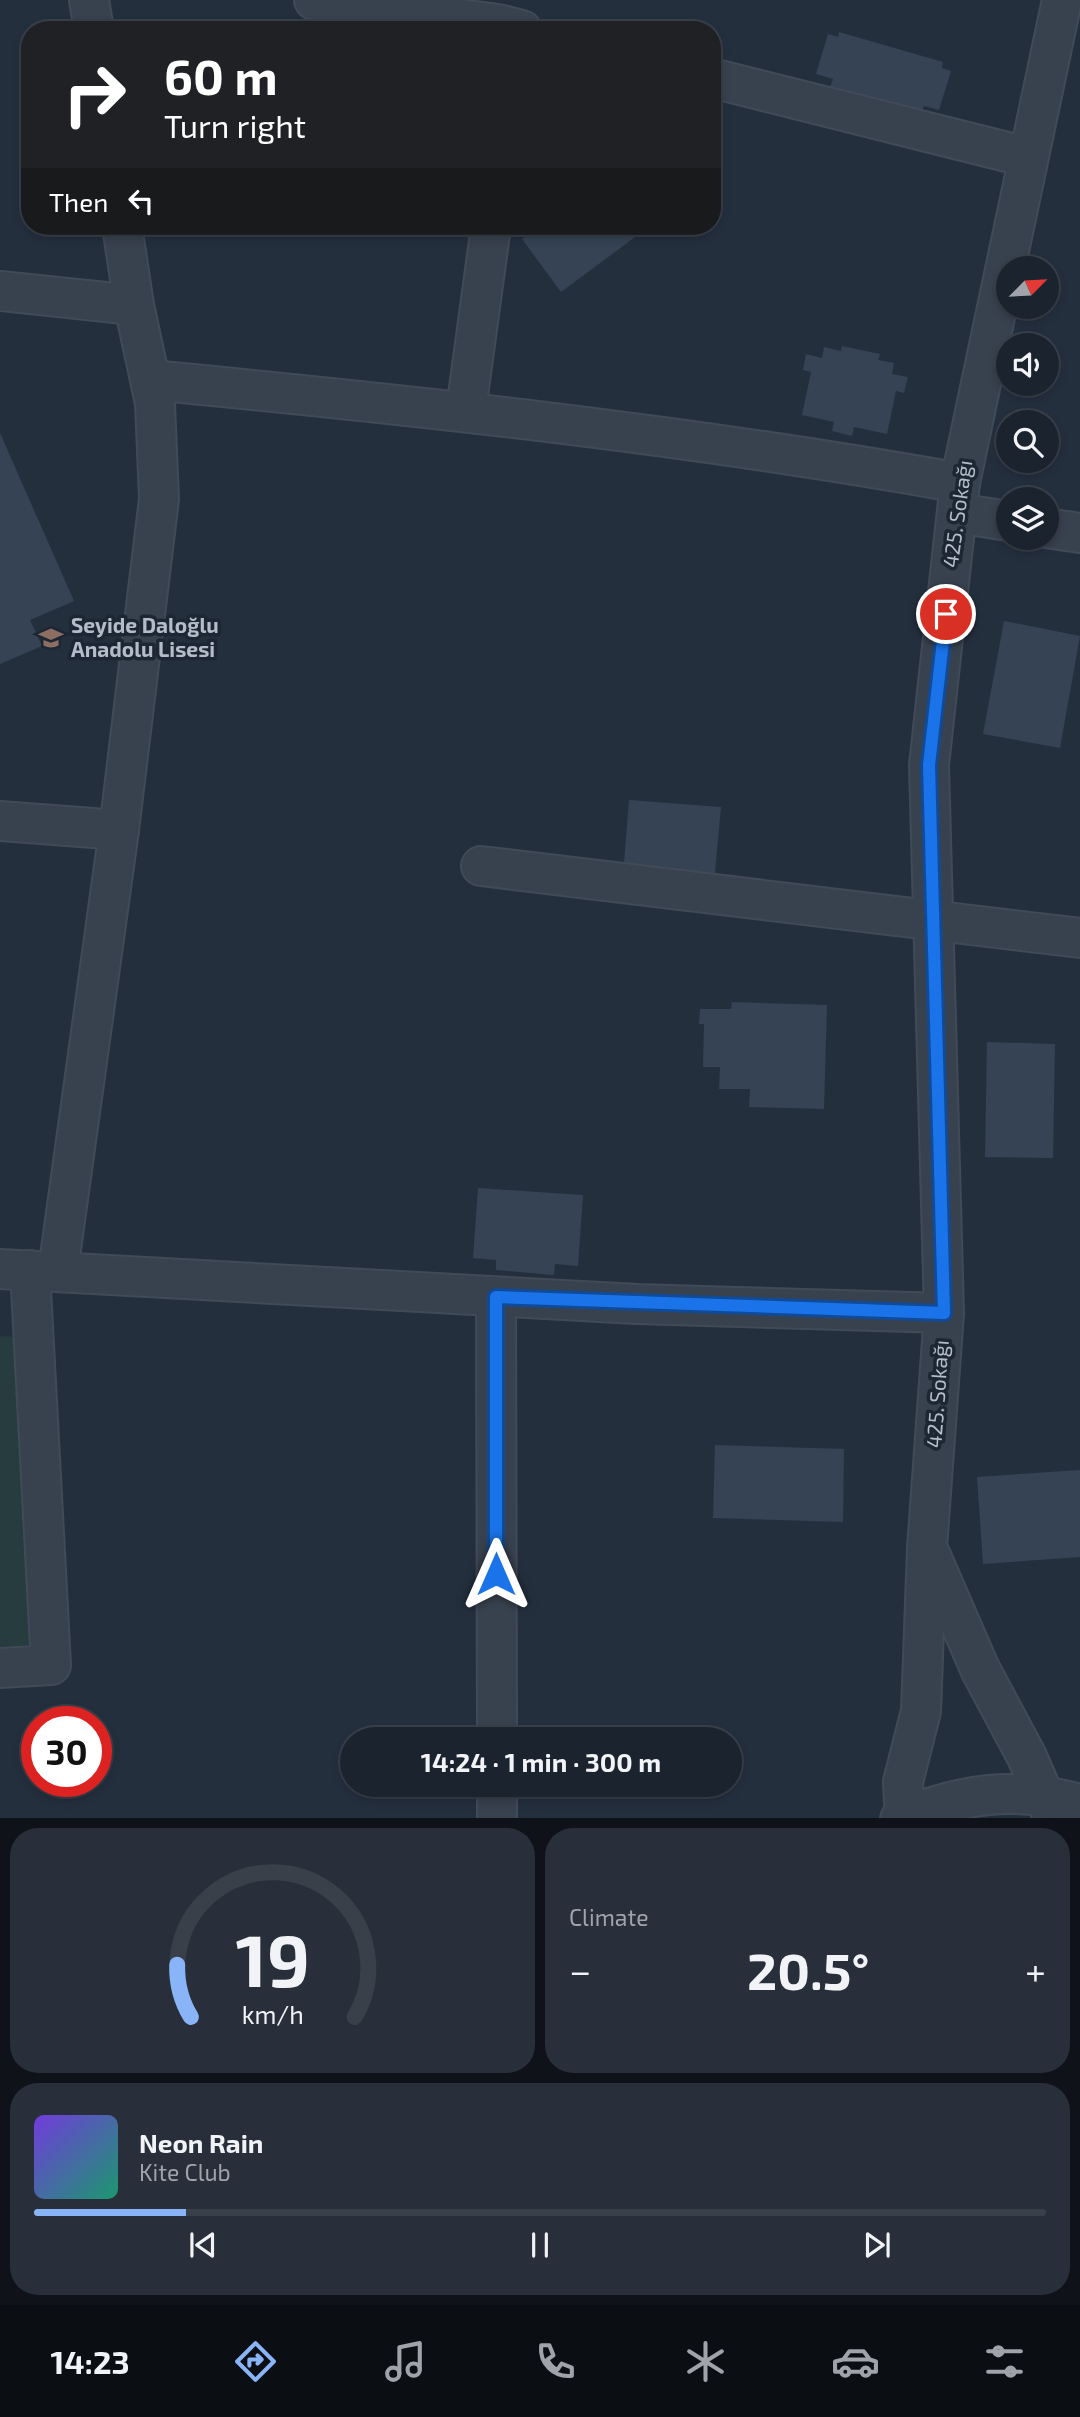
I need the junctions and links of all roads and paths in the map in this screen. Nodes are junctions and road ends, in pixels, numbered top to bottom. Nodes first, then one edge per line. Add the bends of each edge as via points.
1 (89, 0) edge
2 (314, 0) edge
3 (1062, 0) edge
4 (92, 21) edge
5 (503, 21) edge
6 (721, 80) edge
7 (1027, 157) junction
8 (123, 235) edge
9 (490, 235) edge
10 (0, 291) edge
11 (134, 305) junction
12 (151, 380) junction
13 (466, 410) junction
14 (959, 498) junction
15 (996, 515) edge
16 (1059, 530) edge
17 (1080, 533) edge
18 (0, 821) edge
19 (119, 830) junction
20 (481, 866) dead end
21 (933, 920) junction
22 (1080, 938) edge
23 (29, 1270) edge
24 (496, 1297) junction
25 (944, 1313) junction
26 (928, 1548) junction
27 (0, 1668) edge
28 (497, 1727) edge
29 (497, 1797) edge
30 (1080, 1804) edge
31 (1049, 1806) edge
32 (497, 1818) edge
33 (903, 1818) edge

1 - 4 street
2 - 5 street
3 - 7 street, 425. Sokağı
6 - 7 street
7 - 14 street, 425. Sokağı
8 - 11 street
9 - 13 street
10 - 11 street
11 - 12 street
12 - 13 street
12 - 19 street via 159,499
13 - 14 street via 858,464
14 - 15 street
14 - 21 street, 425. Sokağı via 929,765
16 - 17 street
18 - 19 street
19 - 23 street
20 - 21 street
21 - 22 street
21 - 25 street, 425. Sokağı
23 - 24 street
23 - 27 street via 51,1665
24 - 25 street
24 - 28 street
25 - 26 street, 425. Sokağı
26 - 31 street, 425. Sokağı via 980,1669
26 - 33 street, 425. Sokağı via 921,1711 903,1782
29 - 32 street
30 - 31 street
31 - 33 street via 976,1794

